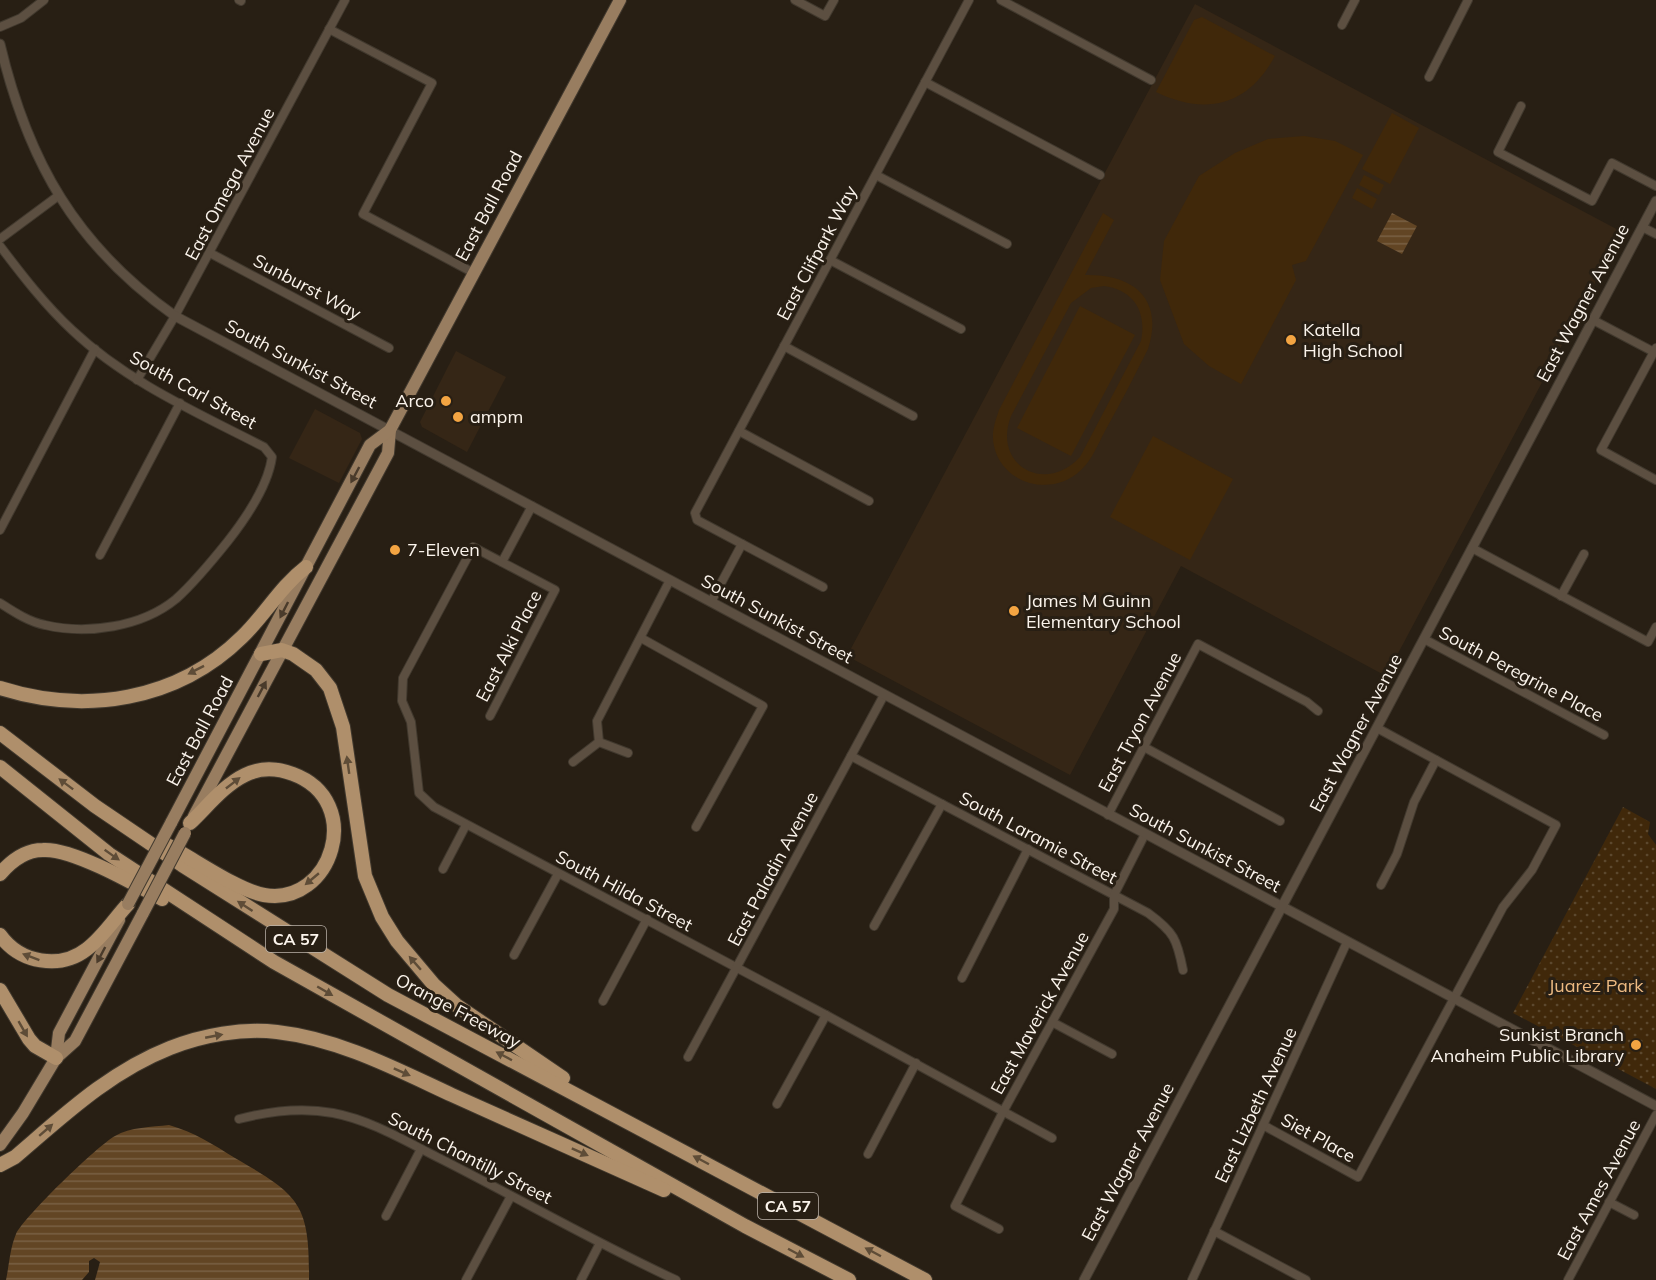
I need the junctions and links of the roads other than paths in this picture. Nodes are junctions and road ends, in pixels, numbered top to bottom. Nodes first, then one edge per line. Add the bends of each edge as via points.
1 (44, 0) edge
2 (345, 0) edge
3 (620, 0) edge
4 (795, 0) edge
5 (834, 0) edge
6 (969, 0) edge
7 (1001, 0) edge
8 (1355, 0) edge
9 (1468, 0) edge
10 (1342, 25) dead end
11 (0, 27) edge
12 (329, 29) junction
13 (0, 44) edge
14 (1429, 77) dead end
15 (1151, 80) dead end
16 (925, 82) junction
17 (1521, 106) dead end
18 (876, 175) junction
19 (1100, 175) dead end
20 (1656, 186) edge
21 (58, 196) junction
22 (1656, 201) edge
23 (1642, 226) junction
24 (1656, 234) edge
25 (0, 239) edge
26 (1007, 244) dead end
27 (0, 246) edge
28 (210, 253) junction
29 (830, 260) junction
30 (474, 273) junction
31 (176, 316) junction
32 (1593, 320) junction
33 (961, 329) dead end
34 (784, 346) junction
35 (389, 348) dead end
36 (95, 349) junction
37 (1655, 350) edge
38 (137, 380) junction
39 (180, 403) junction
40 (913, 416) dead end
41 (390, 430) junction
42 (739, 431) junction
43 (1656, 480) edge
44 (869, 501) dead end
45 (532, 506) junction
46 (0, 530) edge
47 (742, 544) junction
48 (1472, 548) junction
49 (1584, 554) dead end
50 (100, 555) dead end
51 (502, 562) junction
52 (306, 567) junction
53 (670, 580) junction
54 (823, 587) dead end
55 (1561, 596) junction
56 (711, 602) junction
57 (0, 603) edge
58 (1656, 627) edge
59 (641, 638) junction
60 (1424, 639) junction
61 (282, 650) junction
62 (261, 654) junction
63 (0, 688) edge
64 (884, 695) junction
65 (1318, 711) dead end
66 (490, 716) dead end
67 (1377, 728) junction
68 (0, 733) edge
69 (1604, 735) dead end
70 (599, 742) junction
71 (1144, 747) junction
72 (628, 753) dead end
73 (851, 756) junction
74 (1436, 760) junction
75 (573, 762) dead end
76 (0, 767) edge
77 (942, 804) junction
78 (95, 806) junction
79 (1108, 814) junction
80 (1280, 821) dead end
81 (466, 825) junction
82 (696, 826) dead end
83 (188, 828) junction
84 (1144, 834) junction
85 (1028, 849) junction
86 (442, 869) dead end
87 (0, 874) edge
88 (558, 874) junction
89 (1381, 885) dead end
90 (1114, 895) junction
91 (129, 904) junction
92 (1282, 908) junction
93 (647, 919) junction
94 (874, 926) dead end
95 (0, 935) edge
96 (1347, 942) junction
97 (514, 955) dead end
98 (274, 962) junction
99 (736, 968) junction
100 (1183, 970) dead end
101 (962, 978) dead end
102 (0, 990) edge
103 (1454, 998) junction
104 (603, 1001) dead end
105 (826, 1015) junction
106 (1052, 1022) junction
107 (1112, 1054) dead end
108 (688, 1057) dead end
109 (56, 1058) junction
110 (916, 1063) junction
111 (777, 1104) dead end
112 (1656, 1106) edge
113 (1004, 1110) junction
114 (612, 1112) junction
115 (1656, 1115) edge
116 (239, 1119) dead end
117 (1263, 1125) junction
118 (1052, 1138) dead end
119 (0, 1145) edge
120 (421, 1149) junction
121 (868, 1154) dead end
122 (0, 1165) edge
123 (511, 1196) junction
124 (1609, 1202) junction
125 (1634, 1215) dead end
126 (386, 1216) dead end
127 (745, 1226) junction
128 (999, 1229) dead end
129 (1214, 1231) junction
130 (600, 1243) junction
131 (466, 1280) edge
132 (581, 1280) edge
133 (676, 1280) edge
134 (849, 1280) edge
135 (925, 1280) edge
136 (1084, 1280) edge
137 (1192, 1280) edge
138 (1306, 1280) edge
139 (1568, 1280) edge

1 - 11 street via 21,18
2 - 12 street, East Omega Avenue
3 - 30 main road, East Ball Road
4 - 5 street via 825,16
6 - 16 street, East Clifpark Way
7 - 15 street
8 - 10 street
9 - 14 street
12 - 28 street, East Omega Avenue
12 - 30 street via 432,83 363,214
13 - 21 street, South Sunkist Street via 26,129
16 - 18 street, East Clifpark Way
16 - 19 street
17 - 20 street via 1498,152 1592,201 1612,163
18 - 26 street
18 - 29 street, East Clifpark Way
21 - 25 street
21 - 31 street, South Sunkist Street via 90,242 130,281
22 - 23 street, East Wagner Avenue
23 - 24 street
23 - 32 street, East Wagner Avenue
27 - 36 street, South Carl Street via 56,314
28 - 31 street, East Omega Avenue
28 - 35 street, Sunburst Way
29 - 33 street
29 - 34 street, East Clifpark Way
30 - 41 main road, East Ball Road
31 - 38 street, East Omega Avenue
31 - 41 street, South Sunkist Street
32 - 37 street
32 - 48 street, East Wagner Avenue
34 - 40 street
34 - 42 street, East Clifpark Way
36 - 38 street, South Carl Street
36 - 46 street
37 - 43 street via 1601,450
38 - 39 street, South Carl Street
39 - 50 street
39 - 57 street, South Carl Street via 264,447 272,457 270,470 240,525 209,565 174,600 138,619 104,628 43,625
41 - 45 street, South Sunkist Street
41 -> 52 main road, East Ball Road via 370,445
41 - 61 main road, East Ball Road via 388,453
42 - 44 street
42 - 47 street, East Clifpark Way via 695,513 697,520
45 - 51 street
45 - 53 street, South Sunkist Street
47 - 54 street
47 - 56 street
48 - 55 street
48 - 60 street, East Wagner Avenue
49 - 55 street
51 - 66 street, East Alki Place via 555,590
51 - 81 street, South Hilda Street via 473,547 403,678 402,701 411,722 419,792 434,807
52 -> 62 main road, East Ball Road
52 -> 63 highway via 288,581 231,647 202,668 143,696 116,701 57,702
53 - 56 street, South Sunkist Street
53 - 59 street
55 - 58 street via 1648,642
56 - 64 street, South Sunkist Street
59 - 70 street via 597,720
59 - 82 street via 763,706
60 - 67 street, East Wagner Avenue
60 - 69 street, South Peregrine Place
61 - 62 highway
83 -> 61 main road, East Ball Road
114 -> 61 highway via 456,1005 397,941 382,917 361,861 343,727 335,699 316,670
62 - 91 main road, East Ball Road, bridge
64 - 73 street, East Paladin Avenue
64 - 79 street, South Sunkist Street
65 - 71 street, East Tryon Avenue via 1198,644
67 - 74 street
67 - 92 street, East Wagner Avenue
78 -> 68 highway, Orange Freeway / CA 57
70 - 72 street
70 - 75 street
71 - 79 street, East Tryon Avenue
71 - 80 street
73 - 77 street, South Laramie Street
73 - 99 street, East Paladin Avenue
74 - 89 street via 1414,802 1397,854
74 - 103 street via 1556,825 1528,876 1503,907
76 -> 98 highway, CA 57 via 110,854
77 - 85 street, South Laramie Street
77 - 94 street
83 -> 78 highway via 243,776 269,768 299,776 320,791 332,812 334,841 326,864 308,884 267,895 249,891
114 -> 78 highway, Orange Freeway / CA 57 via 388,994 278,928
79 - 84 street, South Sunkist Street
81 - 86 street
81 - 88 street, South Hilda Street
83 - 109 main road, East Ball Road, bridge via 75,1041
84 - 90 street, East Maverick Avenue
84 - 92 street, South Sunkist Street
85 - 90 street, South Laramie Street
85 - 101 street
87 - 98 highway via 14,860 32,851 63,853 125,879
88 - 93 street, South Hilda Street
88 - 97 street
90 - 100 street, South Laramie Street via 1171,929
90 - 106 street, East Maverick Avenue via 1114,909
91 -> 95 highway via 88,948 58,961 27,957
91 -> 109 main road, East Ball Road via 59,1033
92 - 96 street, South Sunkist Street
92 - 136 street, East Wagner Avenue
93 - 99 street, South Hilda Street
93 - 104 street
96 - 103 street, South Sunkist Street
96 - 117 street, East Lizbeth Avenue
98 -> 127 highway, CA 57
99 - 105 street, South Hilda Street
99 - 108 street, East Paladin Avenue
102 -> 109 highway via 28,1039
103 - 112 street, South Sunkist Street
103 - 117 street, Siet Place via 1358,1177
105 - 110 street, South Hilda Street
105 - 111 street
106 - 107 street
106 - 113 street, East Maverick Avenue
109 - 119 main road, East Ball Road
110 - 113 street, South Hilda Street
110 - 121 street
113 - 118 street, South Hilda Street
113 - 128 street, East Maverick Avenue via 955,1206
135 -> 114 highway, Orange Freeway / CA 57
115 - 124 street, East Ames Avenue
116 - 120 street, South Chantilly Street via 284,1110 334,1113
117 - 129 street, East Lizbeth Avenue
120 - 123 street, South Chantilly Street
120 - 126 street
122 -> 127 highway via 15,1157 92,1091 140,1061 204,1038 239,1031 275,1031 341,1046
123 - 130 street, South Chantilly Street
123 - 131 street
124 - 125 street
124 - 139 street, East Ames Avenue
127 -> 134 highway, CA 57
129 - 137 street, East Lizbeth Avenue
129 - 138 street
130 - 132 street
130 - 133 street, South Chantilly Street

